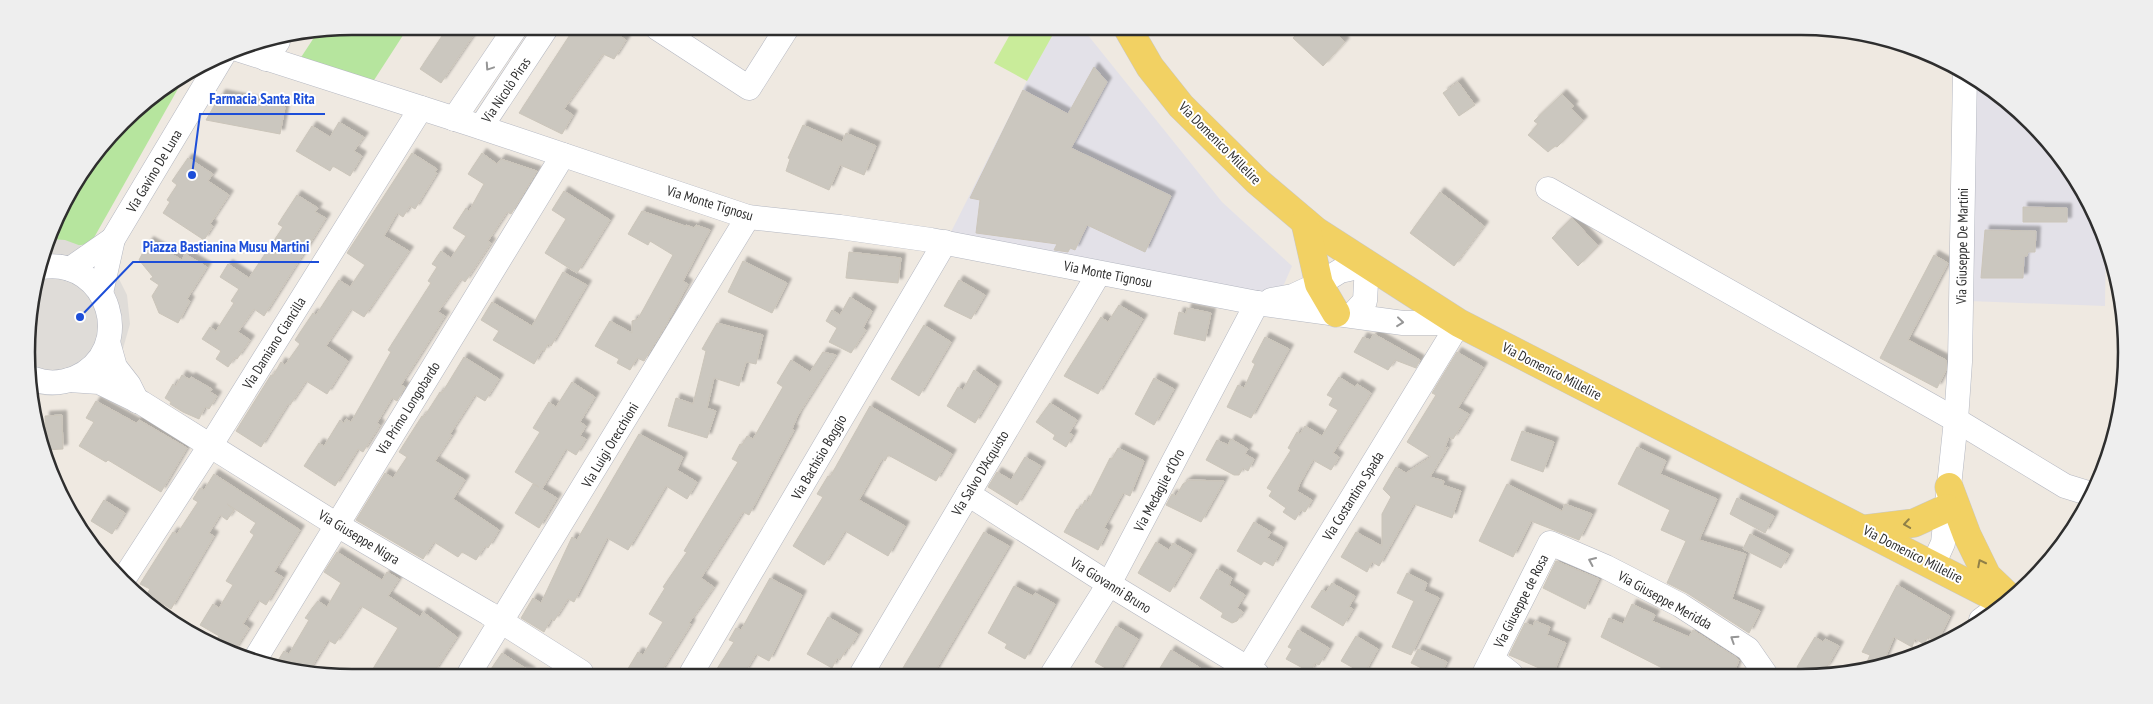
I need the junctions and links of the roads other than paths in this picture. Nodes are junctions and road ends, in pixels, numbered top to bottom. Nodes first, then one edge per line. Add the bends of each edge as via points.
1 (511, 35) edge
2 (543, 35) edge
3 (669, 35) edge
4 (686, 35) edge
5 (783, 35) edge
6 (1117, 35) edge
7 (1131, 35) edge
8 (257, 50) edge
9 (272, 50) edge
10 (231, 59) edge
11 (1150, 67) junction
12 (1965, 80) edge
13 (752, 84) junction
14 (422, 108) junction
15 (454, 119) junction
16 (481, 128) junction
17 (563, 155) junction
18 (1548, 189) dead end
19 (748, 217) junction
20 (1305, 222) junction
21 (113, 239) junction
22 (946, 242) junction
23 (1367, 265) junction
24 (47, 267) edge
25 (70, 269) junction
26 (1099, 273) junction
27 (1319, 284) junction
28 (101, 293) junction
29 (1258, 303) junction
30 (1344, 314) junction
31 (1459, 323) junction
32 (108, 342) junction
33 (37, 380) edge
34 (69, 380) junction
35 (137, 401) junction
36 (1956, 420) junction
37 (210, 446) junction
38 (2085, 492) edge
39 (968, 494) junction
40 (1948, 497) junction
41 (337, 524) junction
42 (1865, 529) junction
43 (1550, 543) joint
44 (1933, 565) junction
45 (127, 575) edge
46 (1109, 584) junction
47 (2003, 596) edge
48 (2000, 598) edge
49 (502, 622) junction
50 (258, 654) edge
51 (1488, 667) edge
52 (472, 669) edge
53 (575, 669) edge
54 (694, 669) edge
55 (864, 669) edge
56 (1056, 669) edge
57 (1249, 669) edge
58 (1253, 669) edge
59 (1762, 669) edge

1 -> 15 street, Via Nicolò Piras
2 - 16 street, Via Nicolò Piras
3 - 13 street
4 - 13 street
5 - 13 street
6 - 11 main road
7 - 11 main road
8 - 9 street, Via Monte Tignosu
9 - 14 street, Via Monte Tignosu
10 - 21 street, Via Gavino De Luna
11 - 20 main road, Via Domenico Millelire via 1181,106 1257,181
12 - 36 street, Via Giuseppe De Martini
14 - 15 street, Via Monte Tignosu
14 - 37 street, Via Damiano Ciancilla
15 - 16 street, Via Monte Tignosu
16 - 17 street, Via Monte Tignosu
17 - 19 street, Via Monte Tignosu
17 - 41 street, Via Primo Longobardo
18 - 36 street
19 - 22 street, Via Monte Tignosu
19 - 49 street, Via Luigi Orecchioni
20 - 23 main road, Via Domenico Millelire
20 - 27 main road
21 - 25 street
21 - 28 street
22 - 26 street, Via Monte Tignosu
22 - 54 street, Via Bachisio Boggio
23 - 27 street, Via Monte Tignosu via 1340,271
23 - 30 street via 1366,301
23 - 31 main road, Via Domenico Millelire
24 - 25 street
25 - 28 street via 88,278
26 - 29 street, Via Monte Tignosu
26 - 39 street, Via Salvo D'Acquisto
27 - 29 street, Via Monte Tignosu via 1293,296
27 - 30 main road
28 - 32 street via 108,308
29 - 30 street, Via Monte Tignosu
29 - 46 street, Via Medaglie d'Oro
30 -> 31 street, Via Monte Tignosu via 1403,323
31 - 42 main road, Via Domenico Millelire
31 - 58 street, Via Costantino Spada
32 - 34 street via 93,366
32 - 35 street, Via Giuseppe Nigra via 115,367
33 - 34 street, Via Giuseppe Nigra via 55,383
34 - 35 street, Via Giuseppe Nigra via 99,382
35 - 37 street, Via Giuseppe Nigra
36 - 38 street via 2065,486
36 - 40 street, Via Giuseppe De Martini
37 - 41 street, Via Giuseppe Nigra
37 - 45 street, Via Damiano Ciancilla
39 - 46 street, Via Giovanni Bruno
39 - 55 street, Via Salvo D'Acquisto
40 -> 42 main road via 1914,523
40 - 44 street, Via Giuseppe De Martini via 1943,543
47 -> 40 main road via 1987,576
41 - 49 street, Via Giuseppe Nigra
41 - 50 street, Via Primo Longobardo
42 - 44 main road, Via Domenico Millelire
43 - 51 street, Via Giuseppe de Rosa
59 -> 43 street, Via Giuseppe Meridda via 1748,649 1680,605
44 - 48 main road, Via Domenico Millelire
46 - 56 street, Via Medaglie d'Oro
46 - 57 street, Via Giovanni Bruno
49 - 52 street, Via Luigi Orecchioni
49 - 53 street, Via Giuseppe Nigra

